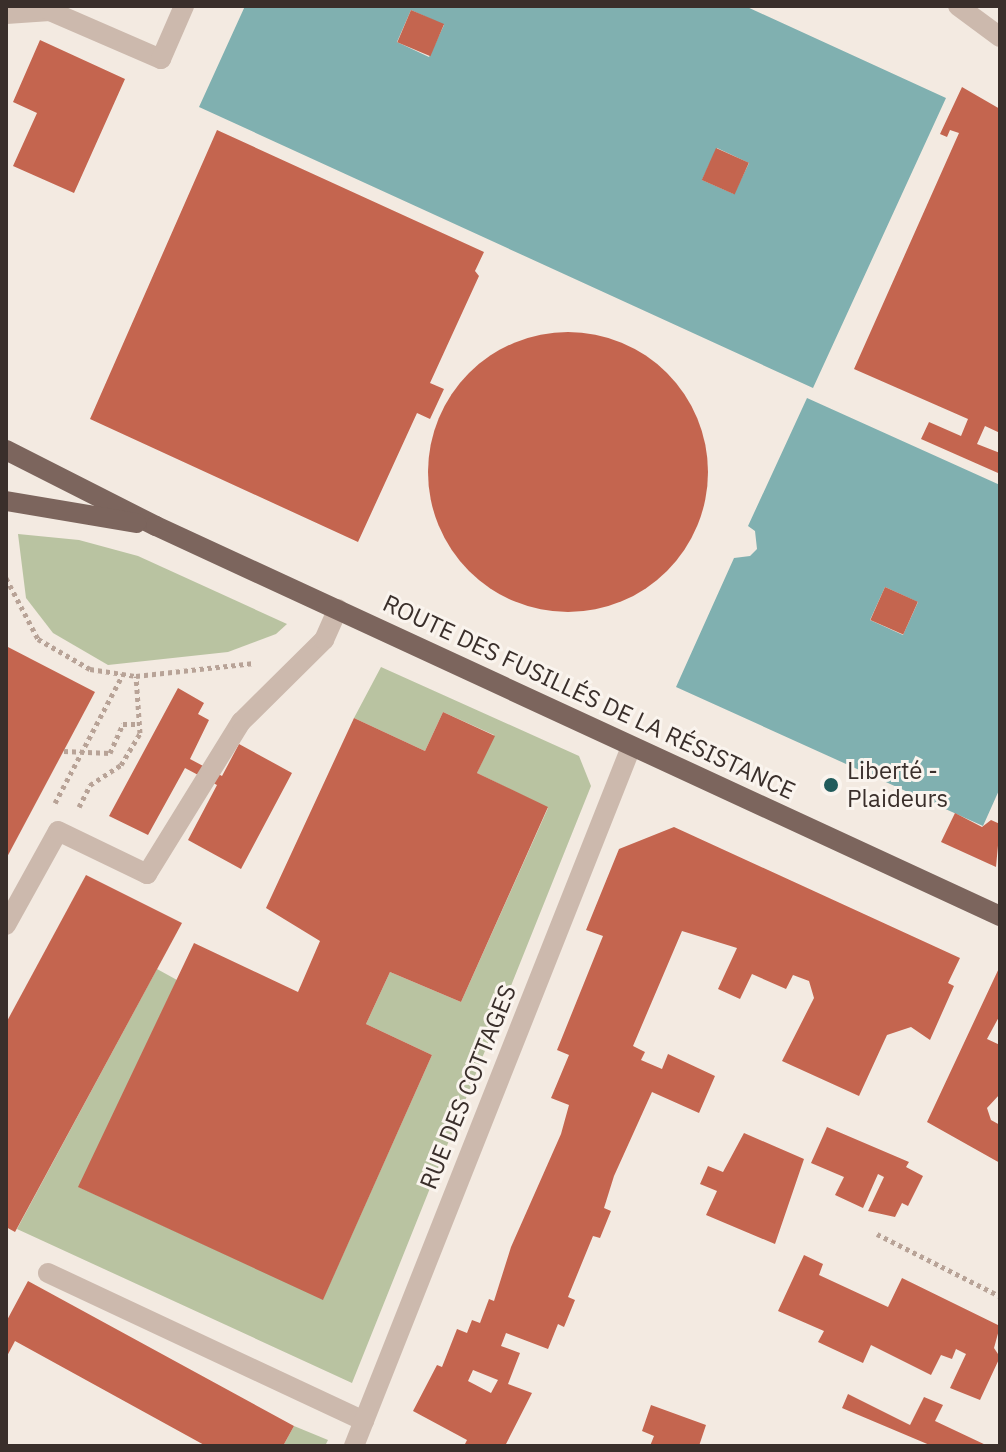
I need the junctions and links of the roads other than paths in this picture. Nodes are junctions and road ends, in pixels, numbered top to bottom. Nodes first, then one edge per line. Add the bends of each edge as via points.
1 (184, 6) edge
2 (958, 6) edge
3 (6, 14) edge
4 (1000, 37) edge
5 (6, 450) edge
6 (6, 501) edge
7 (156, 526) junction
8 (338, 609) junction
9 (631, 747) junction
10 (1000, 916) edge
11 (6, 925) edge
12 (48, 1273) dead end
13 (364, 1421) junction
14 (354, 1446) edge

1 - 3 street via 161,59 50,11
2 - 4 street
5 - 7 main road, ROUTE DES FUSILLÉS DE LA RÉSISTANCE
6 - 7 main road, ROUTE DES FUSILLÉS DE LA RÉSISTANCE
7 - 8 main road, ROUTE DES FUSILLÉS DE LA RÉSISTANCE
8 - 9 main road, ROUTE DES FUSILLÉS DE LA RÉSISTANCE
8 - 11 street via 324,640 241,722 147,874 58,831
9 - 10 main road, ROUTE DES FUSILLÉS DE LA RÉSISTANCE
9 - 13 street, RUE DES COTTAGES
12 - 13 street
13 - 14 street, RUE DES COTTAGES

